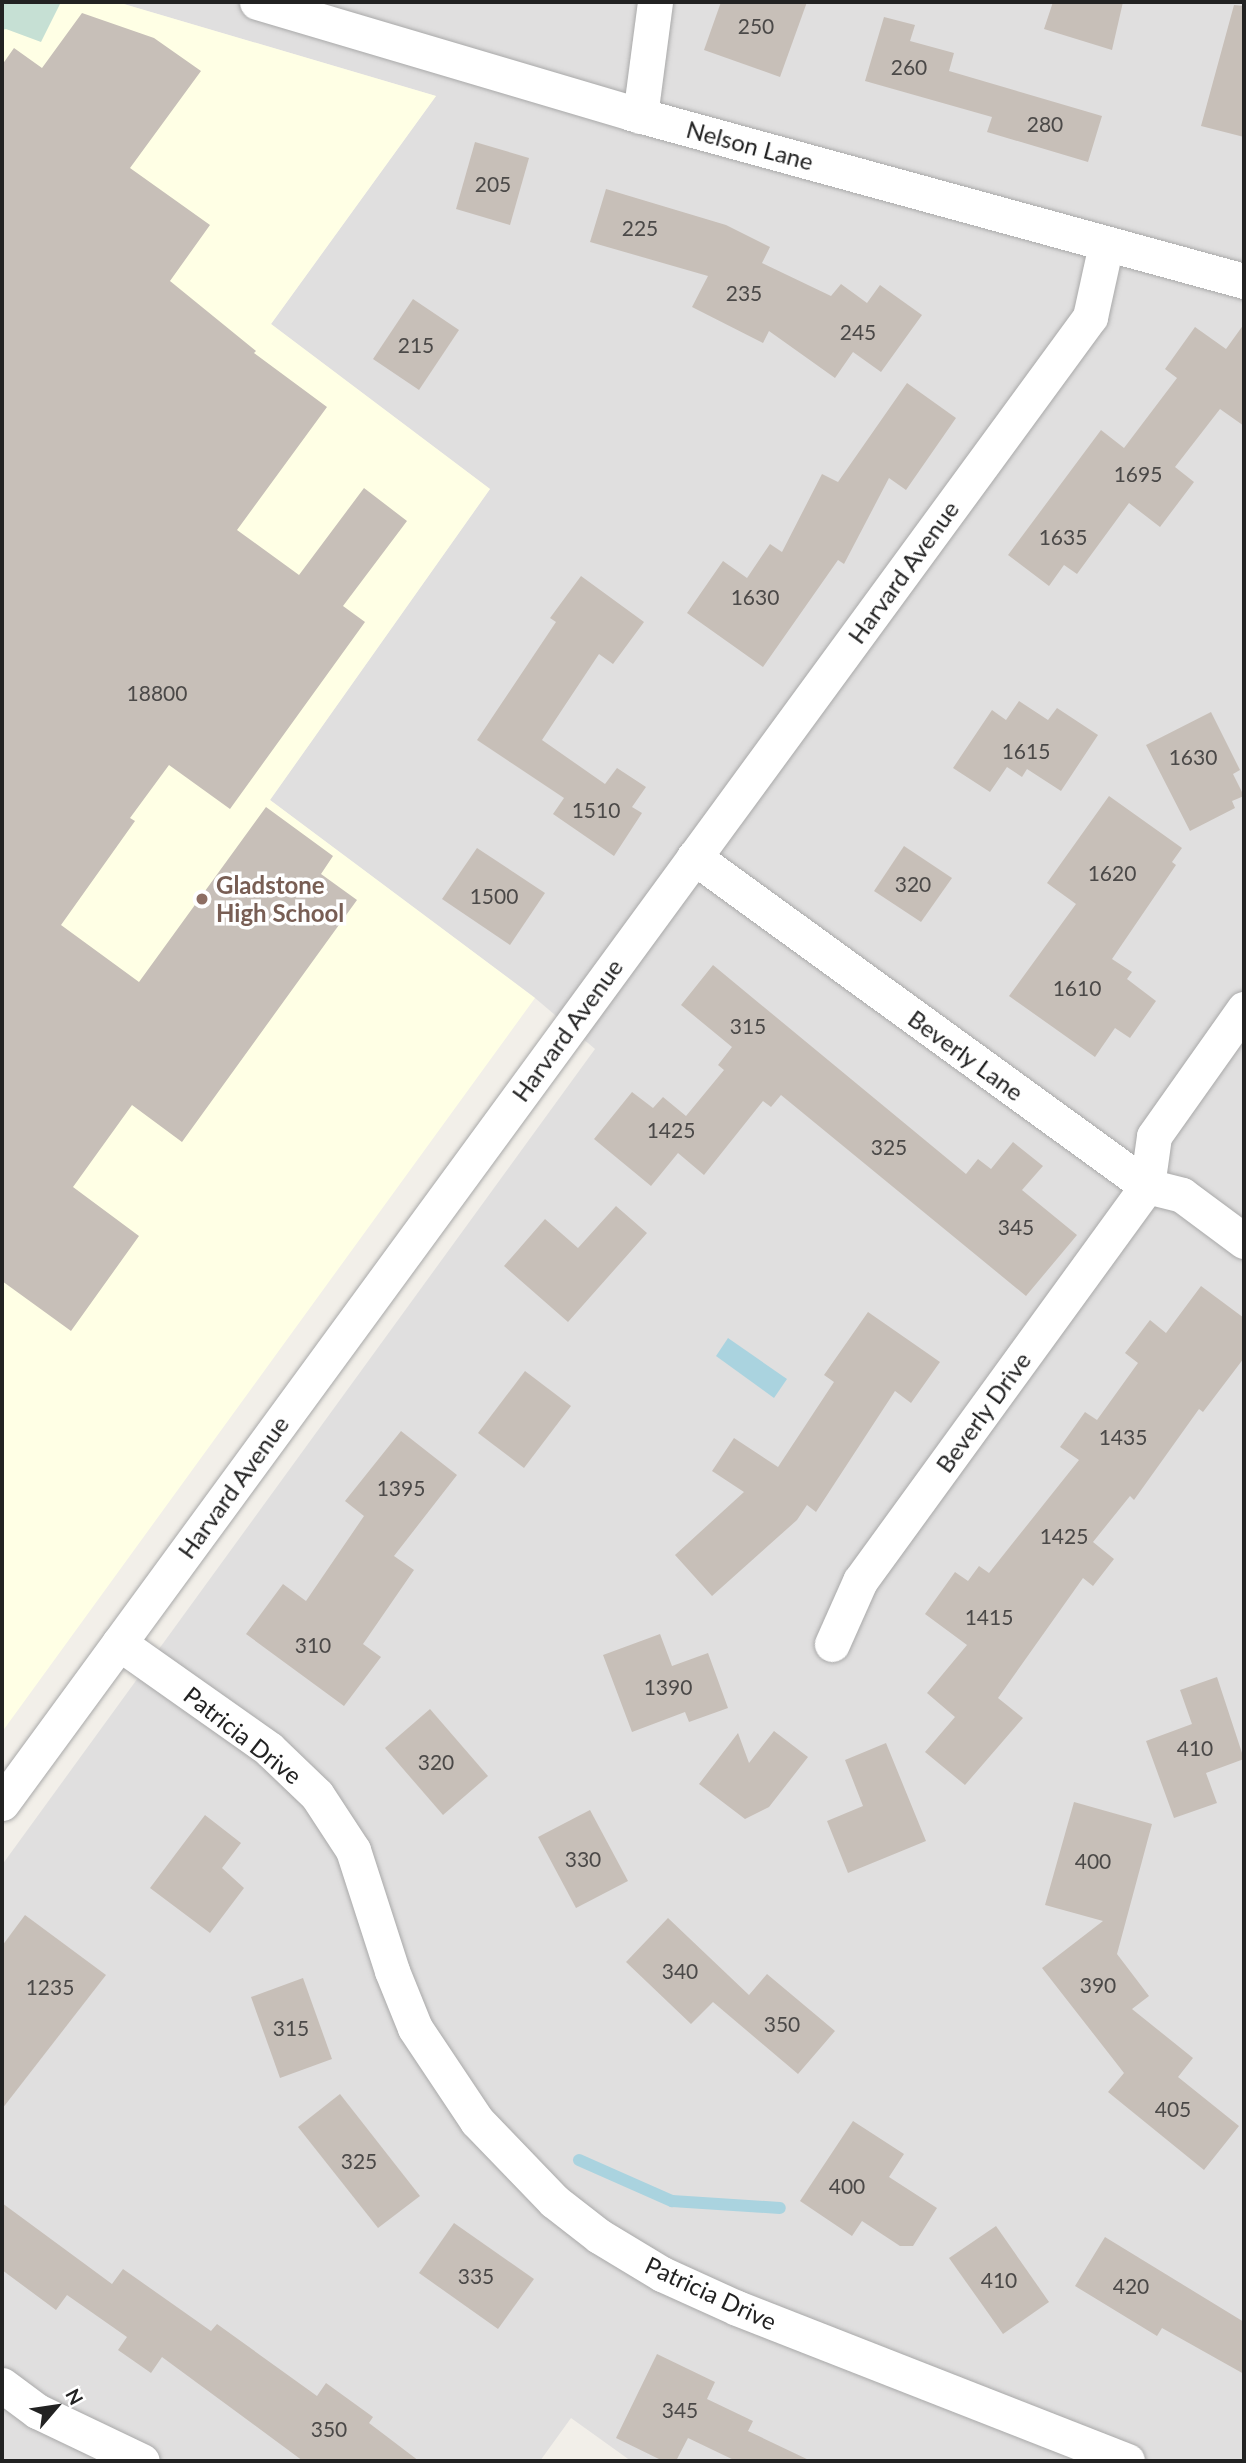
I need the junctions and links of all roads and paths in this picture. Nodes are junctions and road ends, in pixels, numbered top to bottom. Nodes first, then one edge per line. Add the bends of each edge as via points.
1 (257, 2) edge
2 (655, 2) edge
3 (640, 116) junction
4 (1106, 244) junction
5 (1244, 281) edge
6 (694, 856) junction
7 (1244, 1009) edge
8 (1147, 1186) junction
9 (1244, 1241) edge
10 (119, 1643) junction
11 (832, 1644) dead end
12 (2, 1803) edge
13 (2, 2385) edge
14 (142, 2461) edge
15 (1127, 2461) edge

1 - 3 street, Nelson Lane
2 - 3 street
3 - 4 street, Nelson Lane
4 - 5 street, Nelson Lane
4 - 6 street, Harvard Avenue via 1090,317
6 - 8 street, Beverly Lane
6 - 10 street, Harvard Avenue
7 - 8 street via 1154,1136
8 - 9 street, Beverly Lane via 1182,1195
8 - 11 street, Beverly Drive via 860,1581
10 - 12 street, Harvard Avenue
10 - 15 street, Patricia Drive via 269,1749 317,1795 353,1850 415,2028 477,2120 554,2201 599,2236 662,2274 737,2308
13 - 14 street via 37,2411

